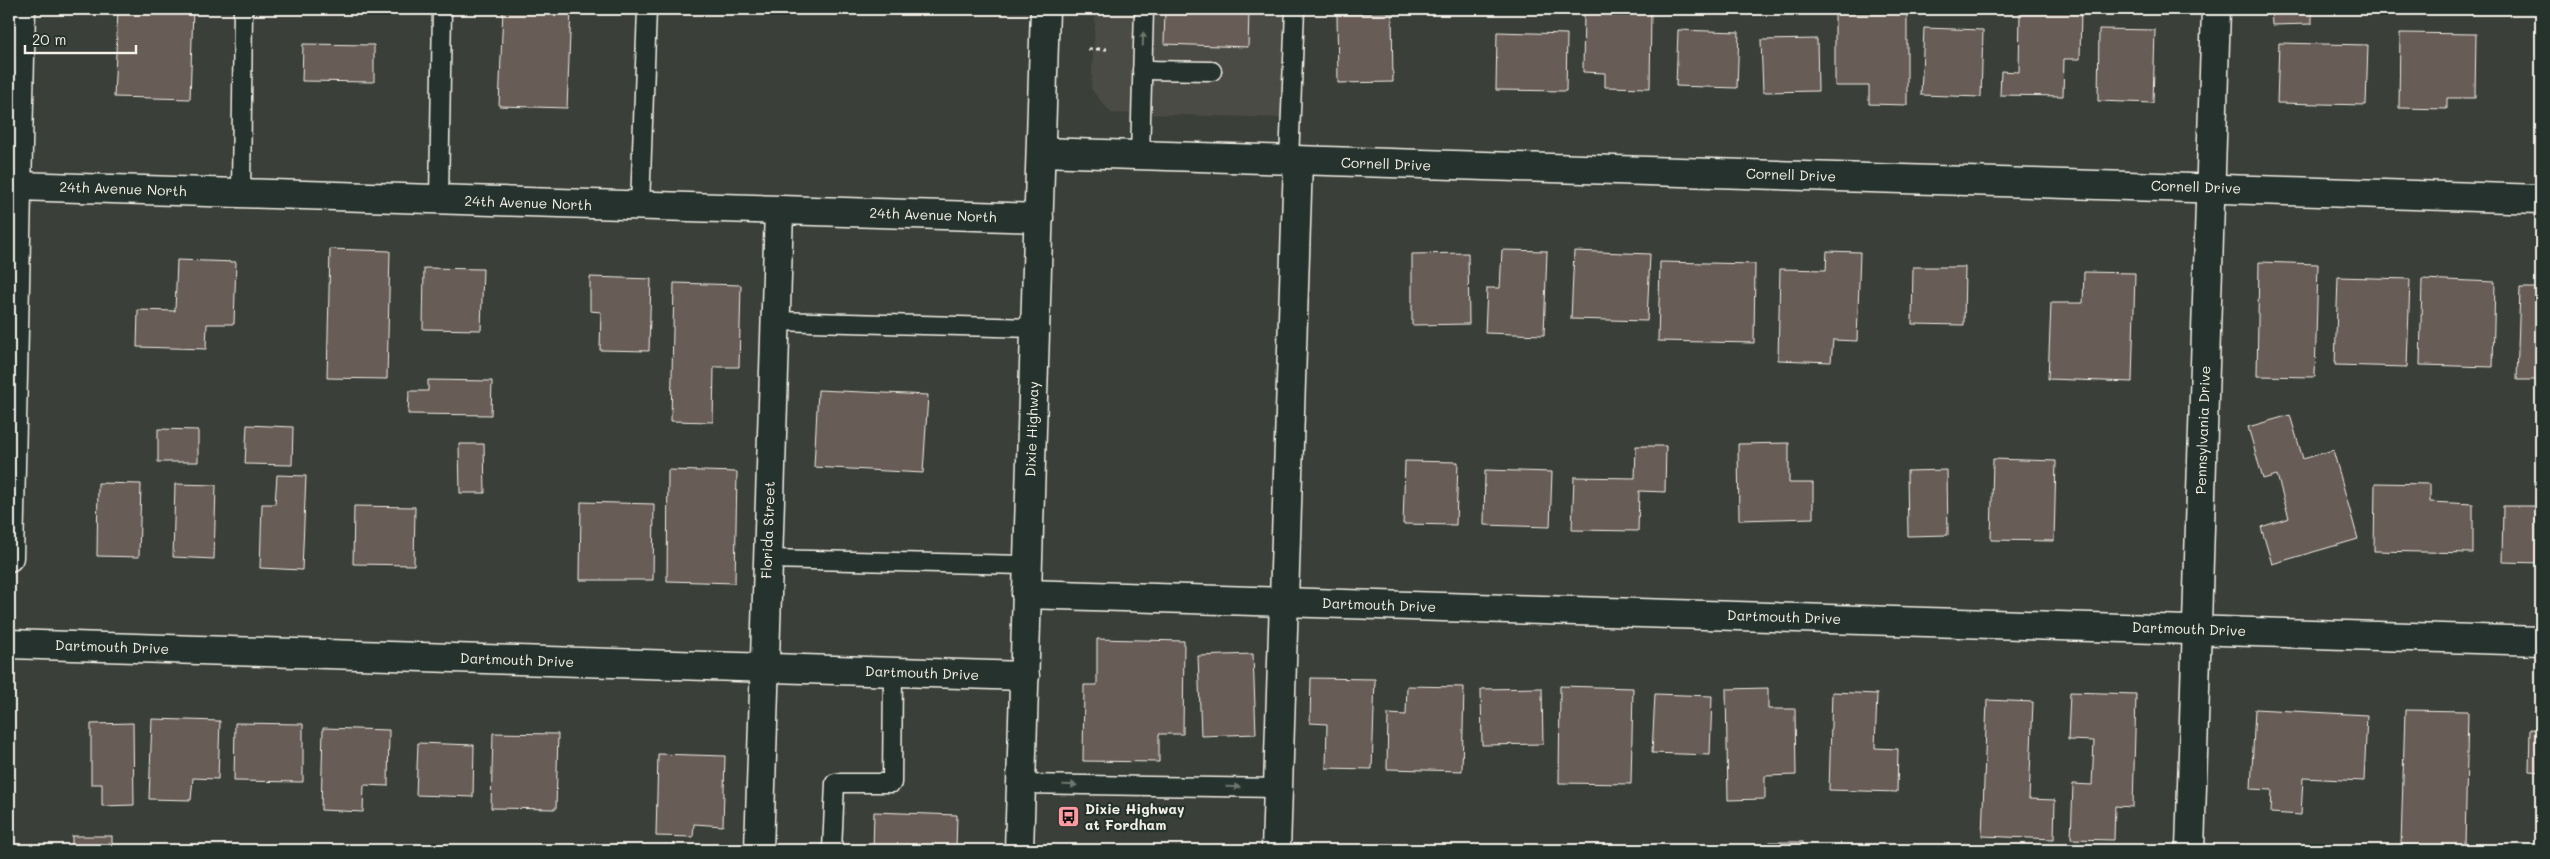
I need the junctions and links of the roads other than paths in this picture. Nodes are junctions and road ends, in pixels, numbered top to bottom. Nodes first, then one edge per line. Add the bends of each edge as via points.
1 (21, 9) edge
2 (243, 9) edge
3 (442, 9) edge
4 (647, 9) edge
5 (1045, 9) edge
6 (1144, 9) edge
7 (1295, 9) edge
8 (2216, 9) edge
9 (1142, 70) junction
10 (1212, 71) dead end
11 (1041, 152) junction
12 (1140, 156) junction
13 (1294, 161) junction
14 (17, 186) junction
15 (2211, 188) junction
16 (241, 193) junction
17 (2541, 199) edge
18 (439, 200) junction
19 (640, 206) junction
20 (779, 211) junction
21 (1039, 218) junction
22 (775, 321) junction
23 (1035, 328) junction
24 (9, 557) edge
25 (768, 559) junction
26 (1028, 565) junction
27 (1026, 594) junction
28 (1284, 602) junction
29 (2197, 629) junction
30 (2541, 641) edge
31 (9, 644) edge
32 (764, 668) junction
33 (893, 673) junction
34 (1025, 676) junction
35 (1021, 784) junction
36 (1278, 788) junction
37 (759, 850) edge
38 (832, 850) edge
39 (1019, 850) edge
40 (1276, 850) edge
41 (2190, 850) edge

1 - 14 street
2 - 16 lane
3 - 18 lane
4 - 19 lane
5 - 11 street, Dixie Highway
9 -> 6 lane
7 - 13 lane
8 - 15 street, Pennsylvania Drive
9 - 10 lane
9 - 12 lane
11 - 12 street, Cornell Drive
11 - 21 street, Dixie Highway
12 - 13 street, Cornell Drive
13 - 15 street, Cornell Drive
13 - 28 street
14 - 16 street, 24th Avenue North
14 - 24 street
15 - 17 street, Cornell Drive
15 - 29 street, Pennsylvania Drive
16 - 18 street, 24th Avenue North
18 - 19 street, 24th Avenue North
19 - 20 street, 24th Avenue North
20 - 21 street, 24th Avenue North
20 - 22 street, Florida Street
21 - 23 street, Dixie Highway
22 - 23 lane
22 - 25 street, Florida Street
23 - 26 street, Dixie Highway
25 - 26 lane
25 - 32 street, Florida Street
26 - 27 street, Dixie Highway
27 - 28 street, Dartmouth Drive
27 - 34 street, Dixie Highway
28 - 29 street, Dartmouth Drive
28 - 36 street
29 - 30 street, Dartmouth Drive
29 - 41 street, Pennsylvania Drive
31 - 32 street, Dartmouth Drive
32 - 33 street, Dartmouth Drive
32 - 37 street, Florida Street
33 - 34 street, Dartmouth Drive
33 - 38 lane via 892,783 835,782
34 - 35 street, Dixie Highway
35 -> 36 lane
35 - 39 street, Dixie Highway
36 - 40 street

